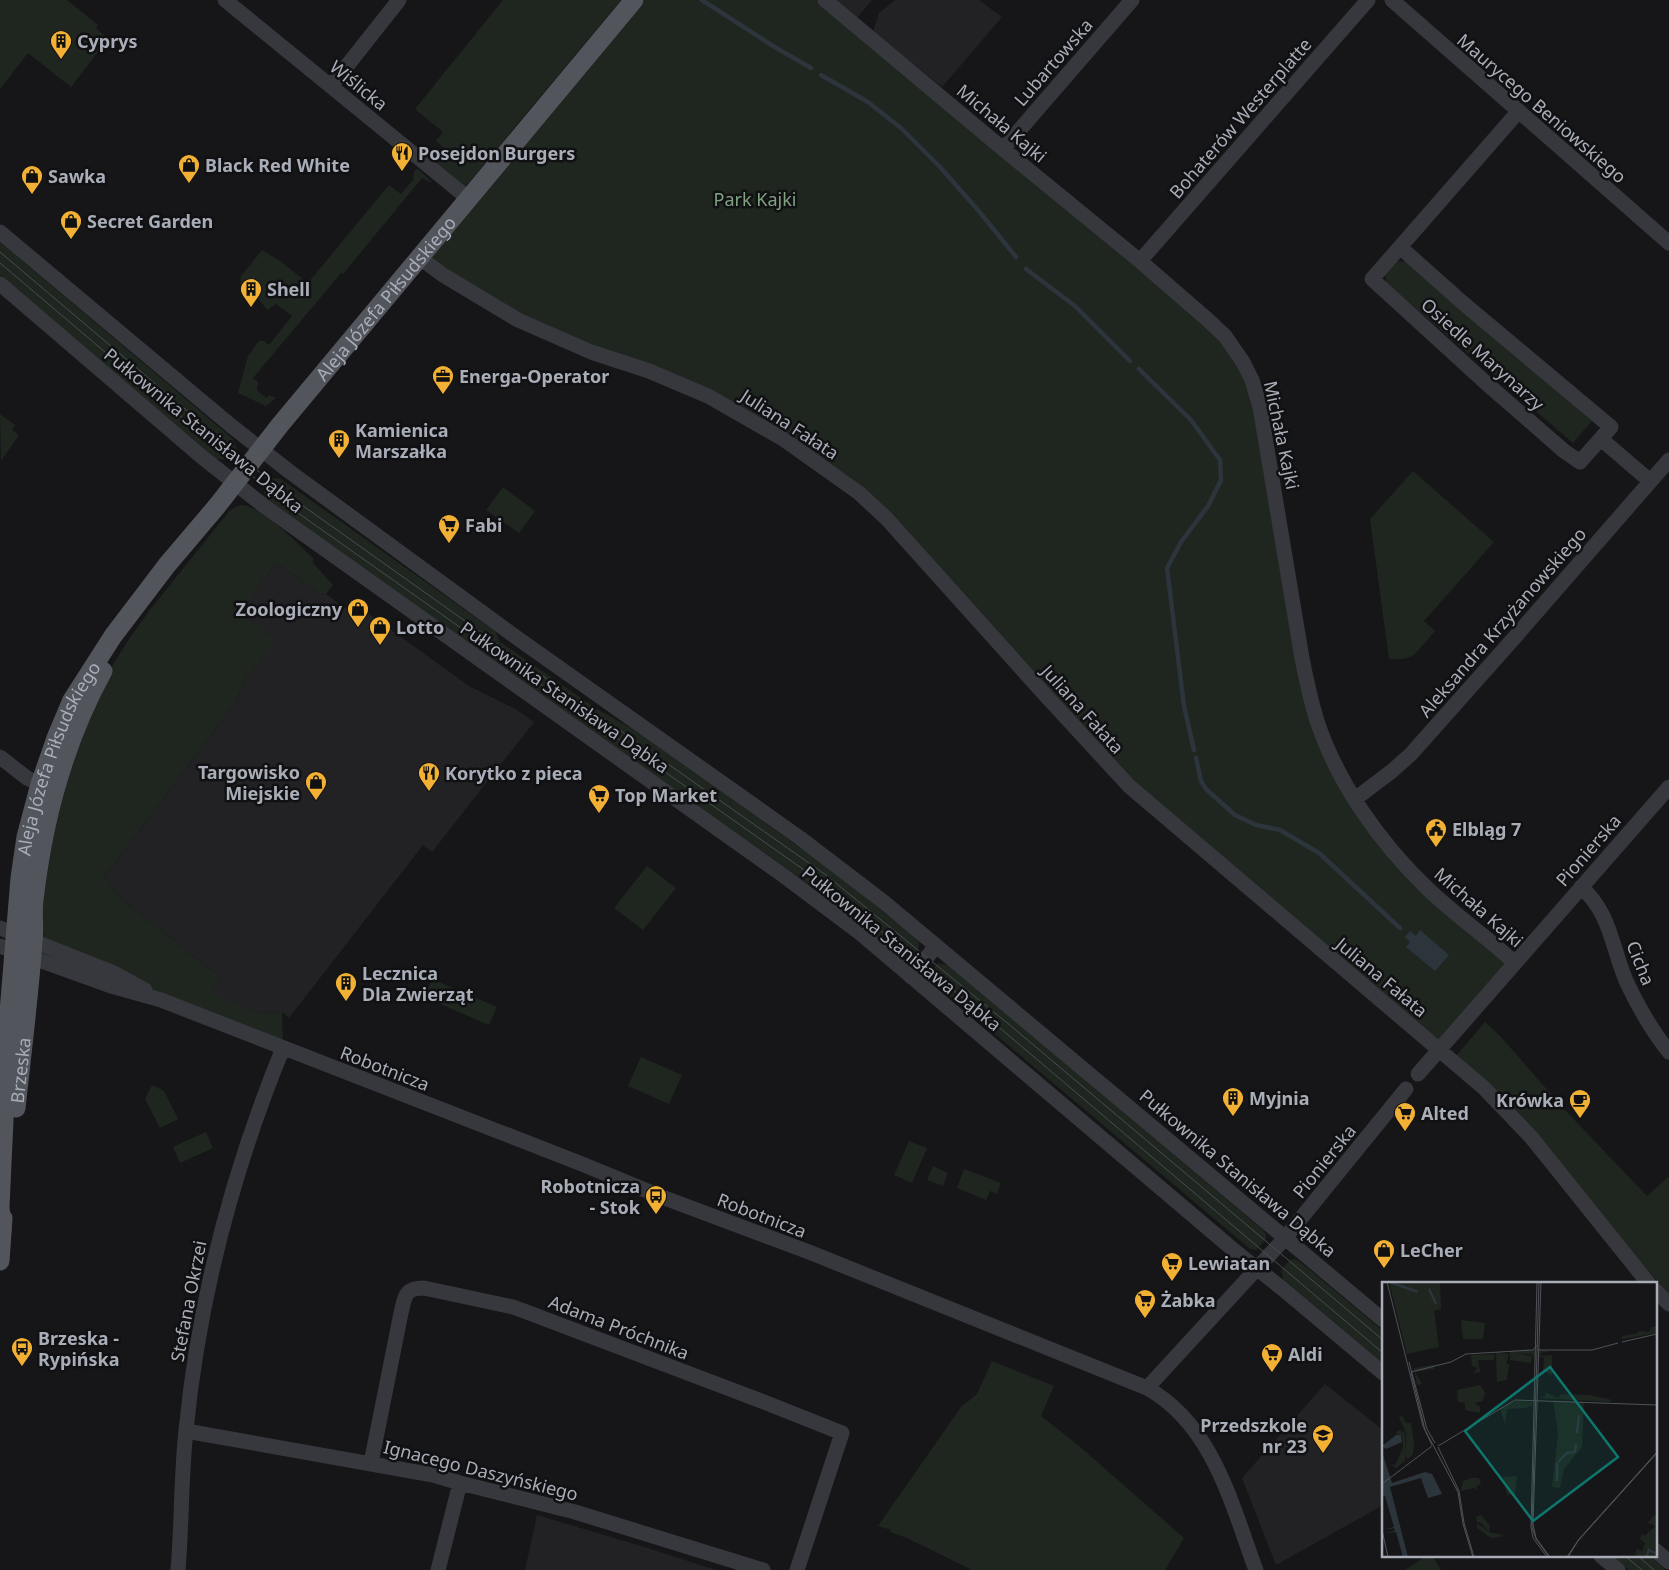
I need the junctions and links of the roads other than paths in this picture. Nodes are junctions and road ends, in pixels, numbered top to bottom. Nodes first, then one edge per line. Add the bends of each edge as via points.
1 (225, 0) edge
2 (399, 0) edge
3 (634, 0) edge
4 (825, 0) edge
5 (1132, 0) edge
6 (1368, 0) edge
7 (1392, 0) edge
8 (331, 86) junction
9 (1518, 112) junction
10 (1003, 149) junction
11 (469, 199) junction
12 (0, 232) edge
13 (1669, 242) edge
14 (1400, 247) junction
15 (420, 258) junction
16 (1140, 261) junction
17 (0, 284) edge
18 (1601, 439) junction
19 (260, 449) junction
20 (1669, 460) edge
21 (1650, 481) junction
22 (234, 483) junction
23 (140, 600) junction
24 (0, 757) edge
25 (40, 784) junction
26 (1669, 787) edge
27 (1355, 799) junction
28 (1581, 887) junction
29 (7, 940) edge
30 (936, 946) junction
31 (32, 949) junction
32 (1515, 963) junction
33 (911, 977) junction
34 (283, 1048) junction
35 (1439, 1050) junction
36 (1669, 1052) edge
37 (1418, 1074) dead end
38 (1406, 1089) dead end
39 (2, 1230) junction
40 (1285, 1238) junction
41 (0, 1261) edge
42 (1256, 1268) junction
43 (1647, 1282) edge
44 (1656, 1291) edge
45 (1669, 1304) edge
46 (1382, 1319) edge
47 (1382, 1372) edge
48 (1147, 1388) junction
49 (186, 1431) junction
50 (371, 1463) junction
51 (460, 1483) junction
52 (1656, 1551) edge
53 (1603, 1558) edge
54 (1669, 1562) edge
55 (178, 1570) edge
56 (438, 1570) edge
57 (762, 1570) edge
58 (797, 1570) edge
59 (1256, 1570) edge
60 (1618, 1570) edge

1 - 8 street, Wiślicka
2 - 8 street
3 - 11 main road, Aleja Józefa Piłsudskiego
4 - 10 street, Michała Kajki
5 - 10 street, Lubartowska
6 - 16 street, Bohaterów Westerplatte
7 - 9 street, Maurycego Beniowskiego
8 - 11 street, Wiślicka
9 - 13 street, Maurycego Beniowskiego
9 - 14 street, Osiedle Marynarzy
10 - 16 street, Michała Kajki
11 - 15 main road, Aleja Józefa Piłsudskiego
12 - 19 street, Pułkownika Stanisława Dąbka
14 - 18 street, Osiedle Marynarzy via 1611,426
14 - 18 street, Osiedle Marynarzy via 1372,280 1564,451 1580,462
15 - 19 main road, Aleja Józefa Piłsudskiego
15 - 35 street, Juliana Fałata via 518,320 591,352 673,380 708,396 783,439 859,492 887,519 1116,774
16 - 27 street, Michała Kajki via 1224,336 1252,380 1264,428 1309,693 1326,743
17 - 22 street, Pułkownika Stanisława Dąbka
18 - 21 street
19 - 22 main road, Aleja Józefa Piłsudskiego
19 - 30 street, Pułkownika Stanisława Dąbka via 520,640 800,838
20 - 21 street, Aleksandra Krzyżanowskiego
21 - 27 street, Aleksandra Krzyżanowskiego via 1411,754
22 - 23 main road, Aleja Józefa Piłsudskiego
22 - 33 street, Pułkownika Stanisława Dąbka via 784,876 860,933
23 - 25 main road, Aleja Józefa Piłsudskiego via 72,700
23 - 31 main road, Aleja Józefa Piłsudskiego via 84,710 66,758 39,863
24 - 25 street
25 - 29 main road, Aleja Józefa Piłsudskiego via 26,838
26 - 28 street, Pionierska
27 - 32 street, Michała Kajki via 1395,854 1428,890
28 - 32 street, Pionierska
28 - 36 street, Cicha via 1601,909 1627,982 1653,1032
29 - 31 street, Robotnicza
29 - 39 main road, Brzeska via 9,1012 0,1198
30 - 33 street
30 - 40 street, Pułkownika Stanisława Dąbka
31 - 34 street, Robotnicza via 110,986 161,1000
31 - 39 main road, Brzeska
32 - 35 street, Pionierska
33 - 42 street, Pułkownika Stanisława Dąbka
34 - 48 street, Robotnicza via 809,1252
34 - 49 street, Stefana Okrzei via 235,1182 218,1242 199,1332
35 - 37 street, Pionierska
35 - 43 street, Juliana Fałata via 1484,1088 1531,1137
38 - 40 street, Pionierska
39 - 41 main road, Brzeska
40 - 42 street, Pionierska
40 - 46 street, Pułkownika Stanisława Dąbka
42 - 47 street, Pułkownika Stanisława Dąbka
42 - 48 street, Pionierska
44 - 45 street
48 - 59 street, Robotnicza via 1173,1406 1207,1447
49 - 50 street, Ignacego Daszyńskiego
49 - 55 street, Stefana Okrzei
50 - 51 street, Ignacego Daszyńskiego
50 - 58 street, Adama Próchnika via 406,1294 414,1288 424,1288 513,1307 842,1433
51 - 56 street
51 - 57 street, Ignacego Daszyńskiego via 574,1512
52 - 54 street
53 - 60 street

